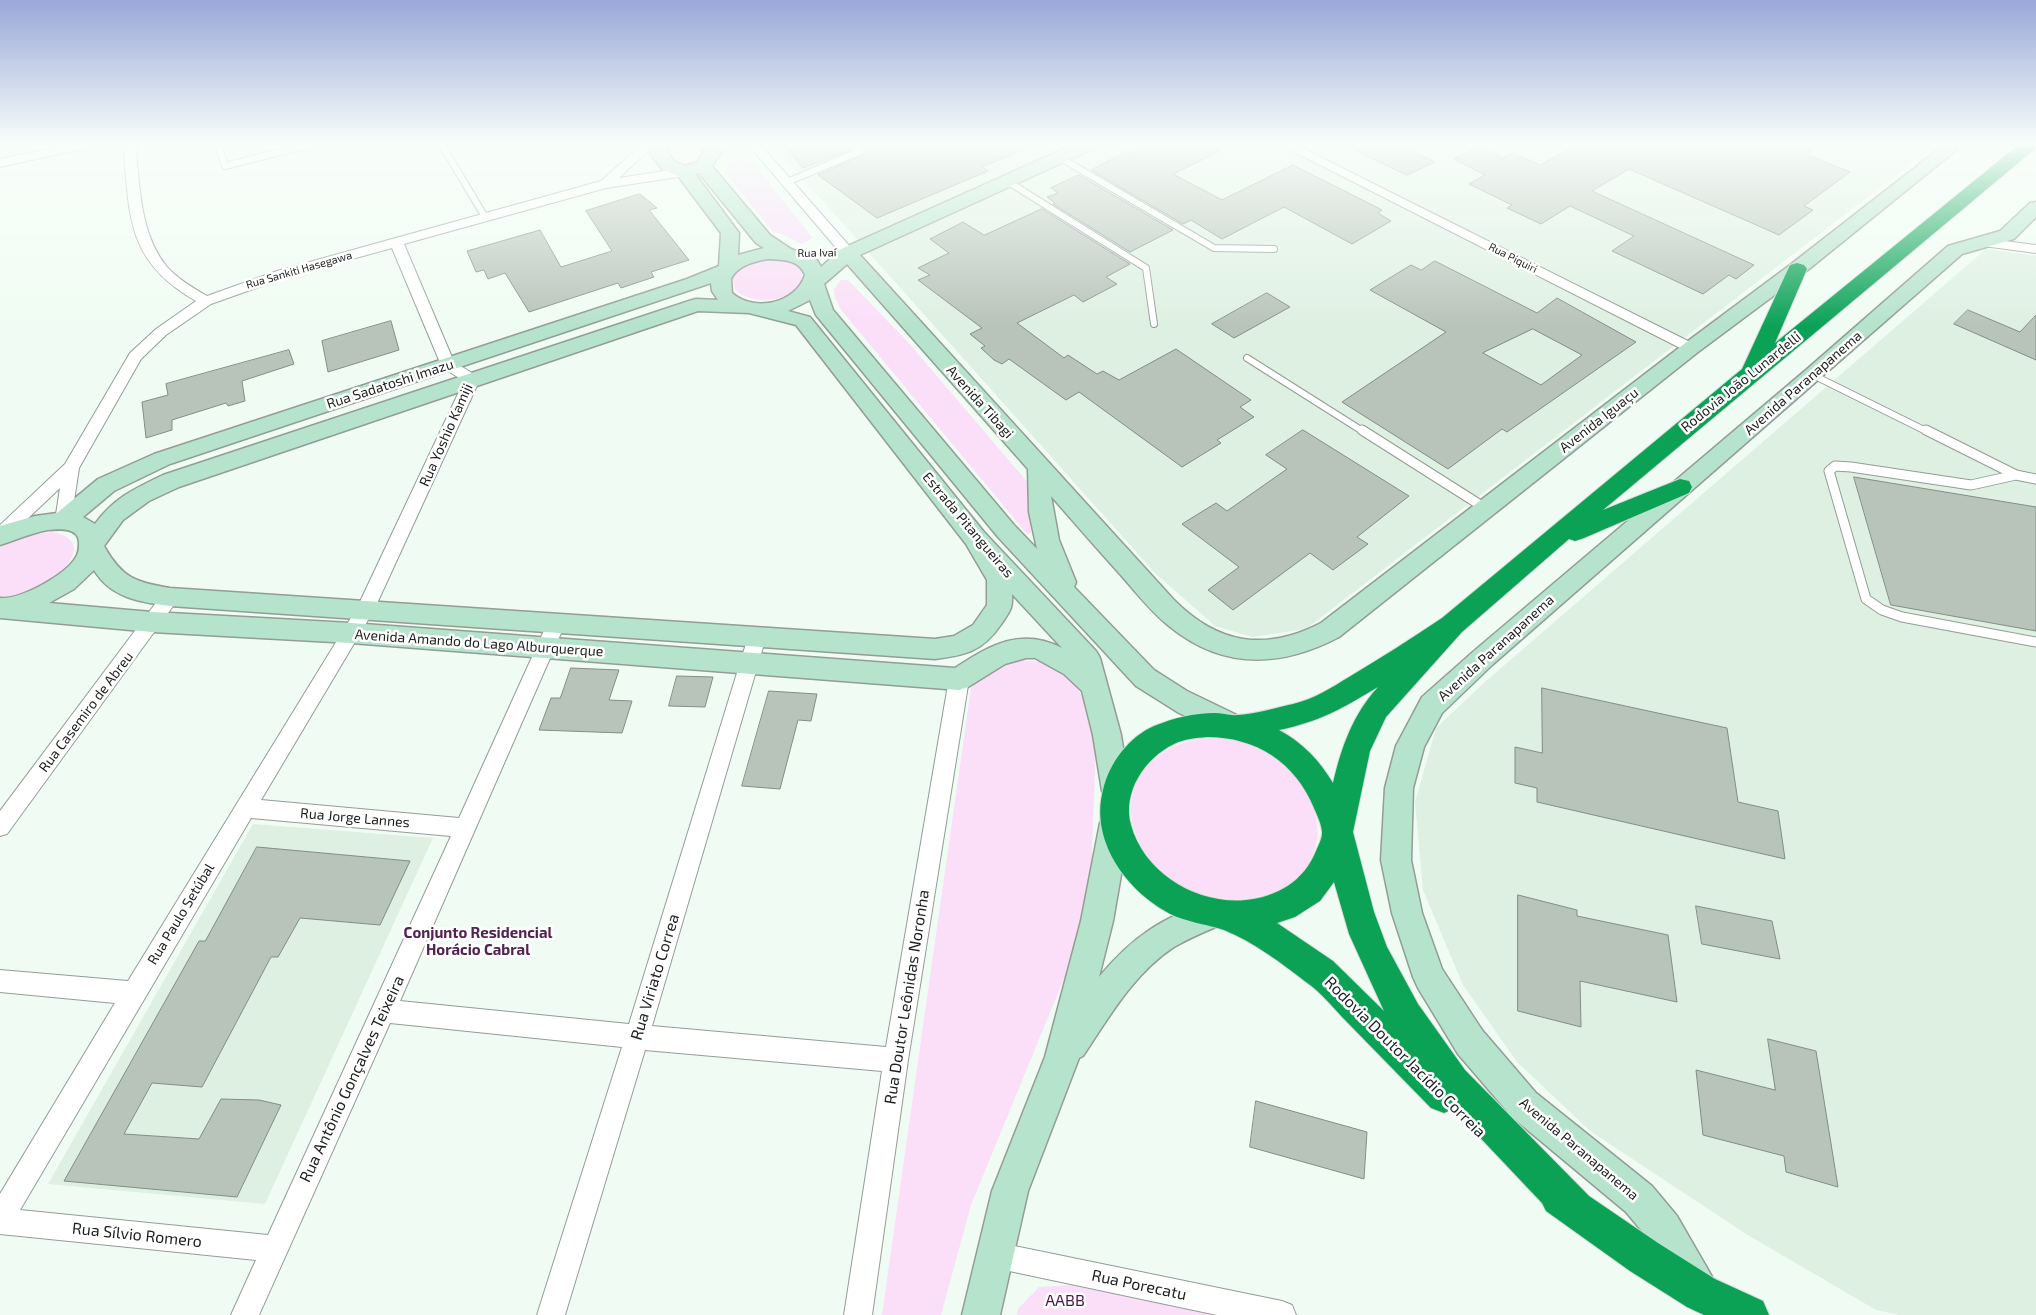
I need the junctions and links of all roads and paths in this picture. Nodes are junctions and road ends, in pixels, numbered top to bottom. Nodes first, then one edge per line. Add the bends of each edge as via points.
1 (137, 203) edge
2 (476, 203) edge
3 (537, 203) edge
4 (708, 203) edge
5 (734, 203) edge
6 (805, 203) edge
7 (958, 203) edge
8 (1043, 203) edge
9 (1138, 203) edge
10 (1403, 203) edge
11 (1880, 203) edge
12 (1959, 203) edge
13 (2036, 208) edge
14 (485, 218) junction
15 (396, 242) junction
16 (1981, 242) junction
17 (1274, 248) dead end
18 (2036, 249) edge
19 (848, 253) junction
20 (786, 254) junction
21 (728, 269) junction
22 (1797, 269) junction
23 (814, 283) junction
24 (206, 301) junction
25 (751, 308) junction
26 (1154, 324) dead end
27 (1691, 348) junction
28 (1247, 358) dead end
29 (448, 365) junction
30 (1750, 375) junction
31 (1813, 375) junction
32 (472, 380) junction
33 (1039, 467) junction
34 (71, 468) junction
35 (2016, 475) junction
36 (2036, 479) edge
37 (1680, 487) junction
38 (1486, 508) junction
39 (63, 521) junction
40 (0, 536) edge
41 (975, 538) junction
42 (1550, 543) junction
43 (92, 545) junction
44 (170, 597) junction
45 (0, 608) edge
46 (1080, 608) junction
47 (365, 610) junction
48 (152, 622) junction
49 (556, 624) junction
50 (1452, 625) junction
51 (351, 633) junction
52 (757, 637) junction
53 (2036, 642) edge
54 (1223, 645) joint
55 (545, 649) junction
56 (750, 662) junction
57 (959, 679) junction
58 (1099, 697) junction
59 (1236, 727) junction
60 (1116, 791) junction
61 (244, 808) junction
62 (1115, 823) junction
63 (0, 827) edge
64 (465, 828) junction
65 (1336, 832) junction
66 (1220, 915) junction
67 (0, 981) edge
68 (135, 993) junction
69 (384, 1011) junction
70 (637, 1037) junction
71 (1062, 1056) junction
72 (896, 1060) junction
73 (1575, 1209) junction
74 (0, 1220) edge
75 (274, 1249) junction
76 (995, 1255) junction
77 (1701, 1293) junction
78 (245, 1315) edge
79 (551, 1315) edge
80 (858, 1315) edge
81 (981, 1315) edge
82 (1282, 1315) edge
83 (1749, 1315) edge

1 - 24 street via 146,246 156,263 184,290
2 - 14 lane
3 - 14 street, Rua Sankiti Hasegawa
4 - 21 street via 730,233
5 - 20 street via 763,239
6 - 19 street, Avenida Tibagi
7 - 19 street, Rua Ivaí
8 - 26 lane via 1146,268
9 - 17 lane via 1214,248
10 - 27 street, Rua Piquiri
11 - 22 street, Avenida Iguaçu
12 - 30 highway, Rodovia João Lunardelli
13 - 16 street, Avenida Paranapanema via 2007,235
14 - 15 street, Rua Sankiti Hasegawa
15 - 24 street, Rua Sankiti Hasegawa via 254,282
15 - 29 street
16 - 18 street
16 - 31 street, Avenida Paranapanema via 1955,250
19 - 20 street, Rua Ivaí
19 - 23 street, Rua Ivaí
19 - 33 street, Avenida Tibagi
20 - 21 street via 750,257
20 - 23 street via 802,259 812,267
21 - 25 street via 720,284 724,295 734,303
21 - 29 street, Rua Sadatoshi Imazu
22 - 27 street, Avenida Iguaçu
22 - 30 highway
23 - 25 street via 806,294 791,303
23 - 46 street, Estrada Pitangueiras via 824,311 1006,531
24 - 34 street, Rua Sankiti Hasegawa via 161,332 135,356
25 - 32 street, Rua Sadatoshi Imazu via 696,305
25 - 41 street, Estrada Pitangueiras via 803,321
27 - 38 street, Avenida Iguaçu
28 - 38 lane
29 - 32 street, Rua Yoshio Kamiji
29 - 39 street, Rua Sadatoshi Imazu via 162,459 106,485
30 - 42 highway, Rodovia João Lunardelli
31 - 35 lane
31 - 37 street, Avenida Paranapanema
32 - 43 street, Rua Sadatoshi Imazu via 152,489 115,514
32 - 47 street, Rua Yoshio Kamiji
33 - 46 street via 1040,512 1045,541
33 - 54 street, Avenida Tibagi via 1179,621
34 - 39 street, Rua Sankiti Hasegawa
34 - 40 street, Rua Sankiti Hasegawa
35 - 36 lane
35 - 53 lane via 1971,485 1851,467 1835,466 1829,471 1866,599 1882,610 1902,617
37 - 42 highway
37 - 77 street, Avenida Paranapanema via 1432,705 1410,746 1399,788 1396,860 1406,913 1429,977 1470,1042 1524,1105 1639,1199 1664,1229
38 - 54 street, Avenida Iguaçu via 1314,640 1288,649 1269,651 1247,651
39 - 40 street via 25,526
39 - 43 street, Avenida Amando do Lago Alburquerque via 88,531
41 - 52 street, Avenida Amando do Lago Alburquerque via 1000,580 1000,606 982,632 958,646 935,649
41 - 58 street, Estrada Pitangueiras via 1087,658
42 - 50 highway, Rodovia João Lunardelli
43 - 44 street, Avenida Amando do Lago Alburquerque via 103,569 117,583 136,592
43 - 45 street, Rua Sadatoshi Imazu via 78,572 56,589 28,602
44 - 47 street, Avenida Amando do Lago Alburquerque
44 - 48 street, Rua Casemiro de Abreu
45 - 48 street, Avenida Amando do Lago Alburquerque
46 - 59 street, Estrada Pitangueiras via 1145,678 1178,700
47 - 49 street, Avenida Amando do Lago Alburquerque
47 - 51 street, Rua Paulo Setúbal
48 - 51 street, Avenida Amando do Lago Alburquerque
48 - 63 street, Rua Casemiro de Abreu
49 - 52 street, Avenida Amando do Lago Alburquerque
49 - 55 street, Rua Antônio Gonçalves Teixeira
50 - 59 highway, Rodovia João Lunardelli via 1325,705 1296,715
50 - 65 highway, Rodovia João Lunardelli via 1410,674 1391,690 1369,719 1356,745
51 - 55 street, Avenida Amando do Lago Alburquerque
51 - 61 street, Rua Paulo Setúbal
52 - 56 street, Rua Viriato Correa
55 - 56 street, Avenida Amando do Lago Alburquerque
55 - 64 street, Rua Antônio Gonçalves Teixeira
56 - 57 street, Avenida Amando do Lago Alburquerque
56 - 70 street, Rua Viriato Correa
57 - 58 street via 1006,651 1035,648 1080,670
57 - 72 street, Rua Doutor Leônidas Noronha
58 - 60 street, Estrada Pitangueiras
59 - 60 highway via 1186,727 1162,735 1139,751 1129,763
59 - 65 highway, Rodovia Doutor Jacídio Correia via 1275,742 1297,757 1316,779 1330,806
60 - 62 highway
61 - 64 street, Rua Jorge Lannes
61 - 68 street, Rua Paulo Setúbal
62 - 66 highway, Rodovia Doutor Jacídio Correia via 1127,856 1151,884 1177,902
62 - 71 street via 1097,921
64 - 69 street, Rua Antônio Gonçalves Teixeira
65 - 66 highway, Rodovia João Lunardelli via 1324,874 1303,895 1280,909
65 - 73 highway, Rodovia Doutor Jacídio Correia via 1359,916 1393,995 1413,1029 1446,1074
66 - 71 street via 1185,925 1140,954 1126,968
66 - 73 highway, Rodovia Doutor Jacídio Correia via 1262,932 1321,972 1506,1159
67 - 68 street
68 - 74 street, Rua Paulo Setúbal
69 - 70 street
69 - 75 street, Rua Antônio Gonçalves Teixeira
70 - 72 street
70 - 79 street, Rua Viriato Correa
71 - 76 street via 1010,1191
72 - 80 street, Rua Doutor Leônidas Noronha
73 - 77 highway, Rodovia Doutor Jacídio Correia
74 - 75 street, Rua Sílvio Romero
75 - 78 street, Rua Antônio Gonçalves Teixeira
76 - 81 street
76 - 82 street, Rua Porecatu
77 - 83 highway, Rodovia Doutor Jacídio Correia

